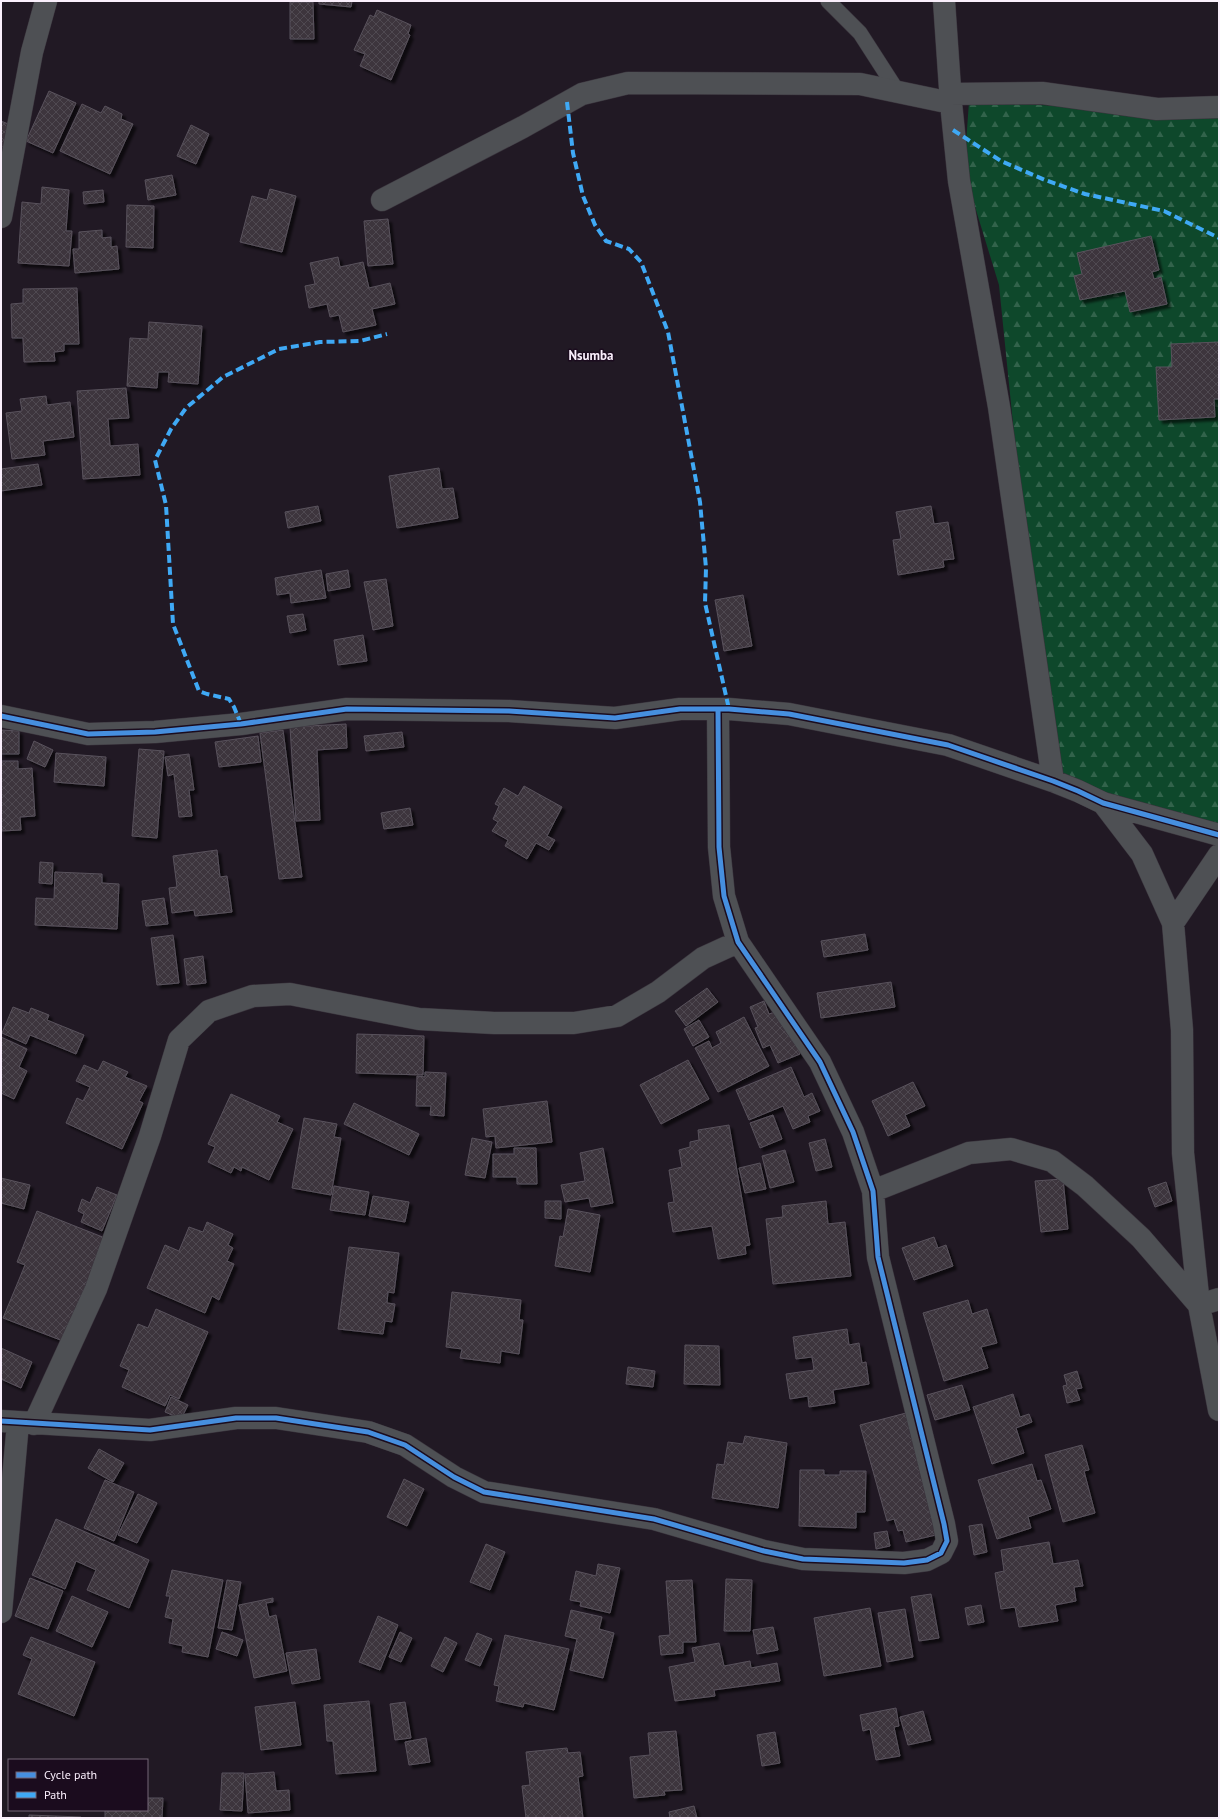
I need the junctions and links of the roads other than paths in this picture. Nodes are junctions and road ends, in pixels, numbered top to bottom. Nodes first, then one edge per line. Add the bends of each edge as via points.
1 (46, 1) edge
2 (828, 1) edge
3 (944, 1) edge
4 (898, 92) junction
5 (950, 99) junction
6 (1219, 107) edge
7 (382, 200) dead end
8 (1, 217) edge
9 (718, 709) junction
10 (1, 716) edge
11 (1053, 781) junction
12 (1103, 803) junction
13 (1219, 835) edge
14 (1219, 855) edge
15 (1173, 923) junction
16 (738, 942) junction
17 (873, 1190) junction
18 (1209, 1302) edge
19 (1219, 1410) edge
20 (18, 1422) edge
21 (1, 1612) edge

1 - 8 street via 32,52
2 - 4 lane via 860,33
3 - 5 street
4 - 5 street
4 - 7 street via 860,84 628,83 582,94
5 - 6 street via 1042,93 1157,109
5 - 11 street via 959,181 999,407
9 - 10 street via 680,709 615,718 509,712 347,709 241,724 155,732 88,734
9 - 11 street via 789,714 948,745
9 - 16 street via 719,847 724,896
11 - 12 street
12 - 13 street
12 - 15 street via 1142,854
14 - 15 street
15 - 18 street via 1182,1030 1182,1153
16 - 17 street via 820,1062 853,1132
16 - 20 street via 703,958 658,992 616,1016 574,1023 494,1023 419,1019 290,994 253,996 209,1011 180,1040 150,1136 96,1289
17 - 18 street via 969,1153 1011,1149 1052,1161 1085,1186
17 - 20 street via 878,1257 947,1541 941,1553 927,1560 904,1563 803,1559 764,1551 654,1519 484,1492 454,1477 405,1445 368,1432 276,1418 236,1418 150,1430
18 - 19 street
20 - 21 street

